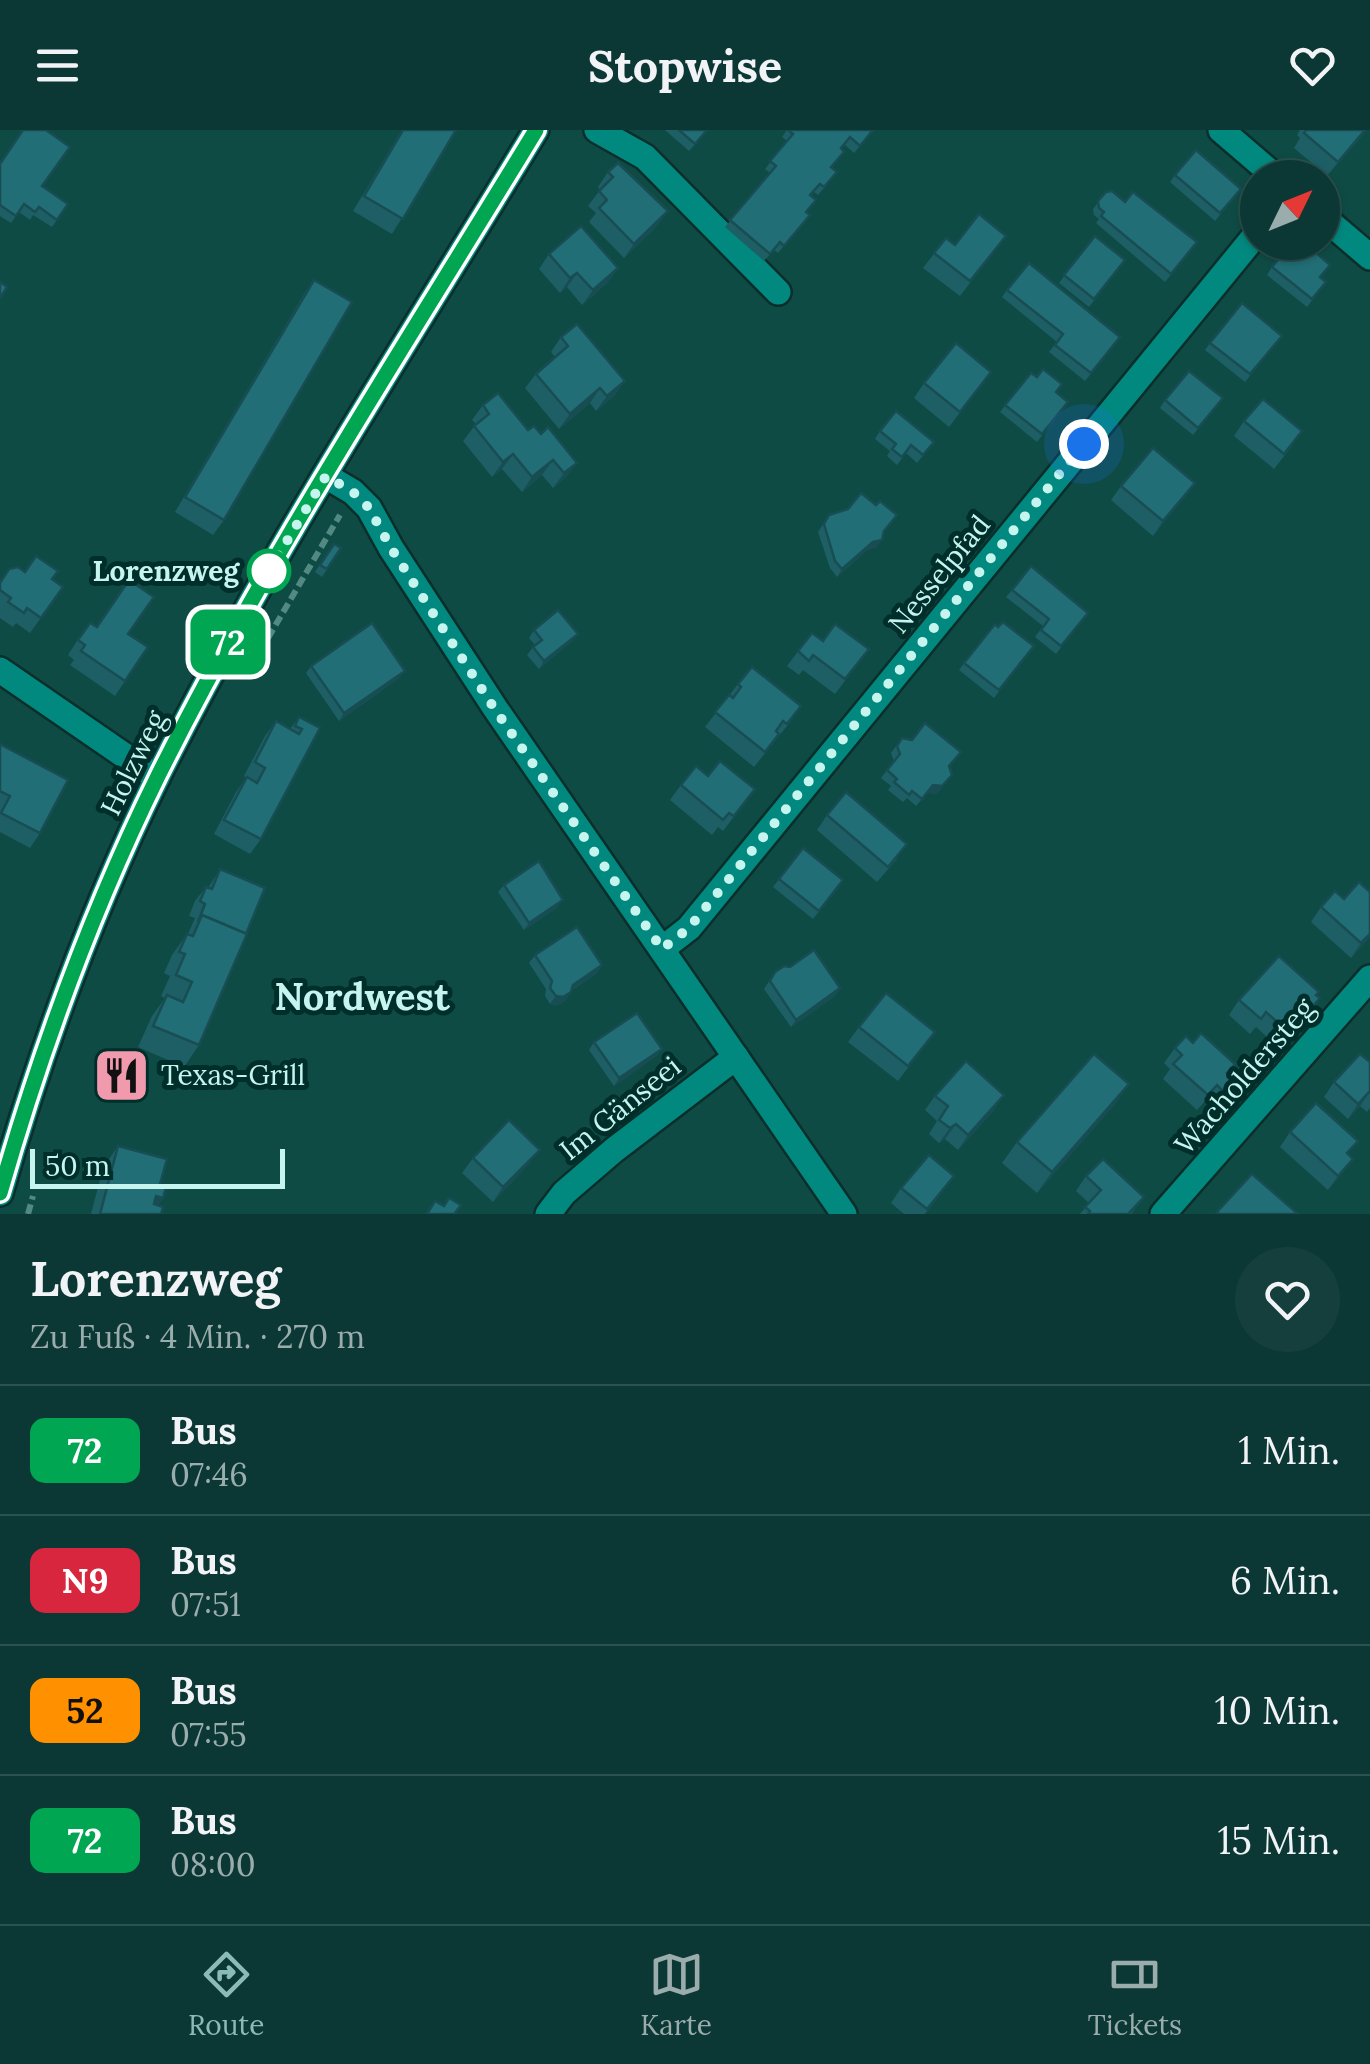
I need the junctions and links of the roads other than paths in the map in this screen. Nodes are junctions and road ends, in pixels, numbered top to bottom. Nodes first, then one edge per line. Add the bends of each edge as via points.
1 (536, 130) edge
2 (597, 130) edge
3 (1221, 130) edge
4 (1256, 160) edge
5 (1340, 231) edge
6 (1240, 254) edge
7 (1370, 257) edge
8 (778, 292) dead end
9 (326, 476) junction
10 (0, 670) edge
11 (157, 778) junction
12 (662, 949) junction
13 (1370, 978) edge
14 (736, 1057) junction
15 (0, 1193) edge
16 (548, 1214) edge
17 (844, 1214) edge
18 (1163, 1214) edge

1 - 9 street, Holzweg
2 - 8 street via 644,157
3 - 4 street
5 - 7 street
6 - 12 street, Nesselpfad via 689,928
9 - 11 street, Holzweg
9 - 12 street via 369,508 494,708
10 - 11 street
11 - 15 street, Holzweg via 56,1016
12 - 14 street
13 - 18 street, Wacholdersteg
14 - 16 street, Im Gänseei via 614,1150
14 - 17 street

